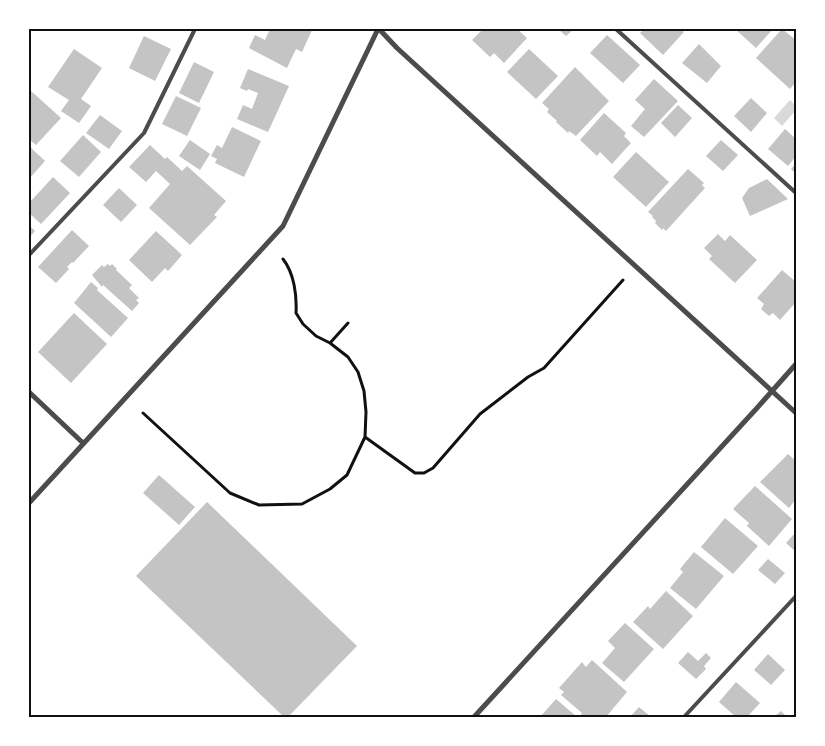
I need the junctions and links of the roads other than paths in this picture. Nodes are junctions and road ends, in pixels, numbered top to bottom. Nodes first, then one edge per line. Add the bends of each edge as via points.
1 (195, 29) edge
2 (378, 29) edge
3 (616, 29) edge
4 (796, 193) edge
5 (29, 256) edge
6 (796, 364) edge
7 (29, 392) edge
8 (772, 392) junction
9 (796, 413) edge
10 (83, 443) junction
11 (29, 504) edge
12 (796, 596) edge
13 (474, 717) edge
14 (684, 717) edge

1 - 5 lane via 144,133
2 - 8 street
2 - 10 street via 283,226
3 - 4 lane
6 - 8 street
7 - 10 street
8 - 9 street
8 - 13 street
10 - 11 street
12 - 14 lane

